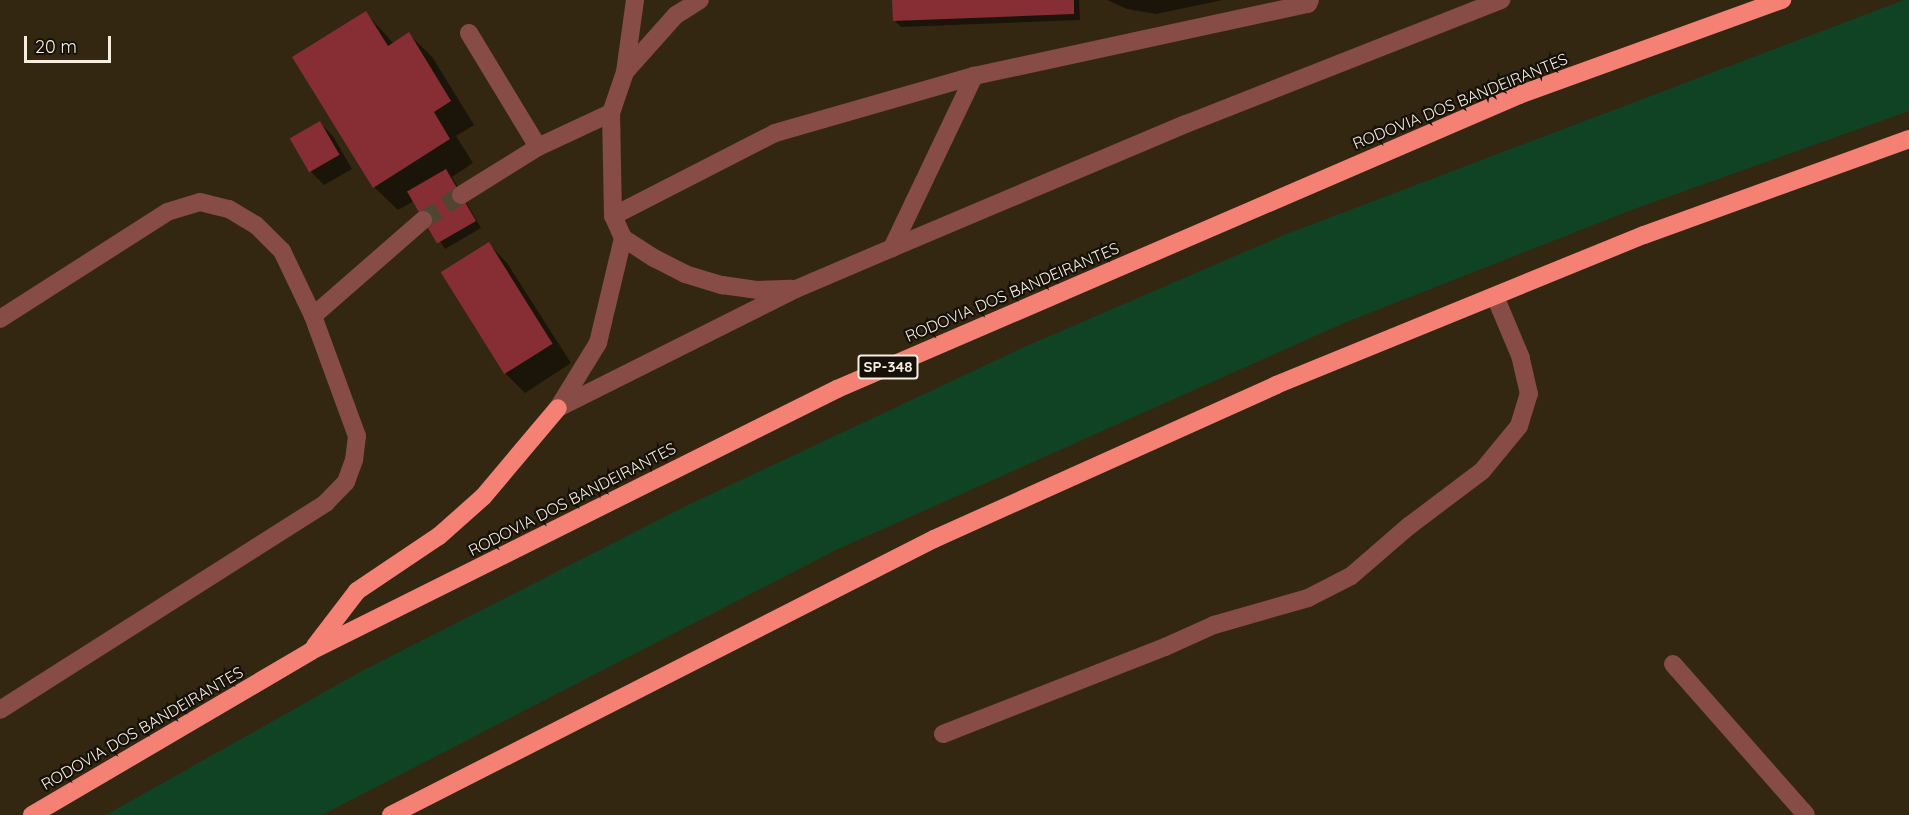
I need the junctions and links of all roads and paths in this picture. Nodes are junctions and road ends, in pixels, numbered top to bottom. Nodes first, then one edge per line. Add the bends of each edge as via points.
1 (635, 0) edge
2 (700, 0) edge
3 (1501, 0) edge
4 (1782, 0) edge
5 (1313, 1) edge
6 (469, 33) dead end
7 (625, 72) junction
8 (974, 76) junction
9 (611, 113) junction
10 (1909, 140) edge
11 (538, 147) junction
12 (461, 195) tunnel mouth
13 (613, 216) junction
14 (423, 220) tunnel mouth
15 (623, 238) junction
16 (892, 248) junction
17 (796, 289) junction
18 (1495, 296) junction
19 (313, 316) junction
20 (0, 319) edge
21 (558, 408) junction
22 (311, 651) junction
23 (1673, 664) dead end
24 (0, 710) edge
25 (943, 734) dead end
26 (32, 815) edge
27 (391, 815) edge
28 (1806, 815) edge

1 - 7 street
2 - 7 street via 676,15
3 - 16 street via 1186,124
4 - 22 highway, RODOVIA DOS BANDEIRANTES / SP-348 via 1519,95 837,388
5 - 8 street
6 - 11 street
7 - 9 street
8 - 13 street via 775,133
8 - 16 street
9 - 11 street
9 - 13 street
10 - 18 highway via 1644,235
11 - 12 street
13 - 15 street
14 - 19 street
15 - 17 street via 685,274 722,285 757,290
15 - 21 street via 598,343
16 - 17 street
17 - 21 street
18 - 25 street via 1521,358 1529,394 1519,426 1482,471 1351,576 1308,598 1214,625
18 - 27 highway via 1276,385 934,538
19 - 20 street via 282,251 256,225 229,208 200,202 167,212
19 - 24 street via 357,436 346,482 326,503
21 - 22 highway via 483,497 439,536 357,591
22 - 26 highway, RODOVIA DOS BANDEIRANTES / SP-348
23 - 28 street

